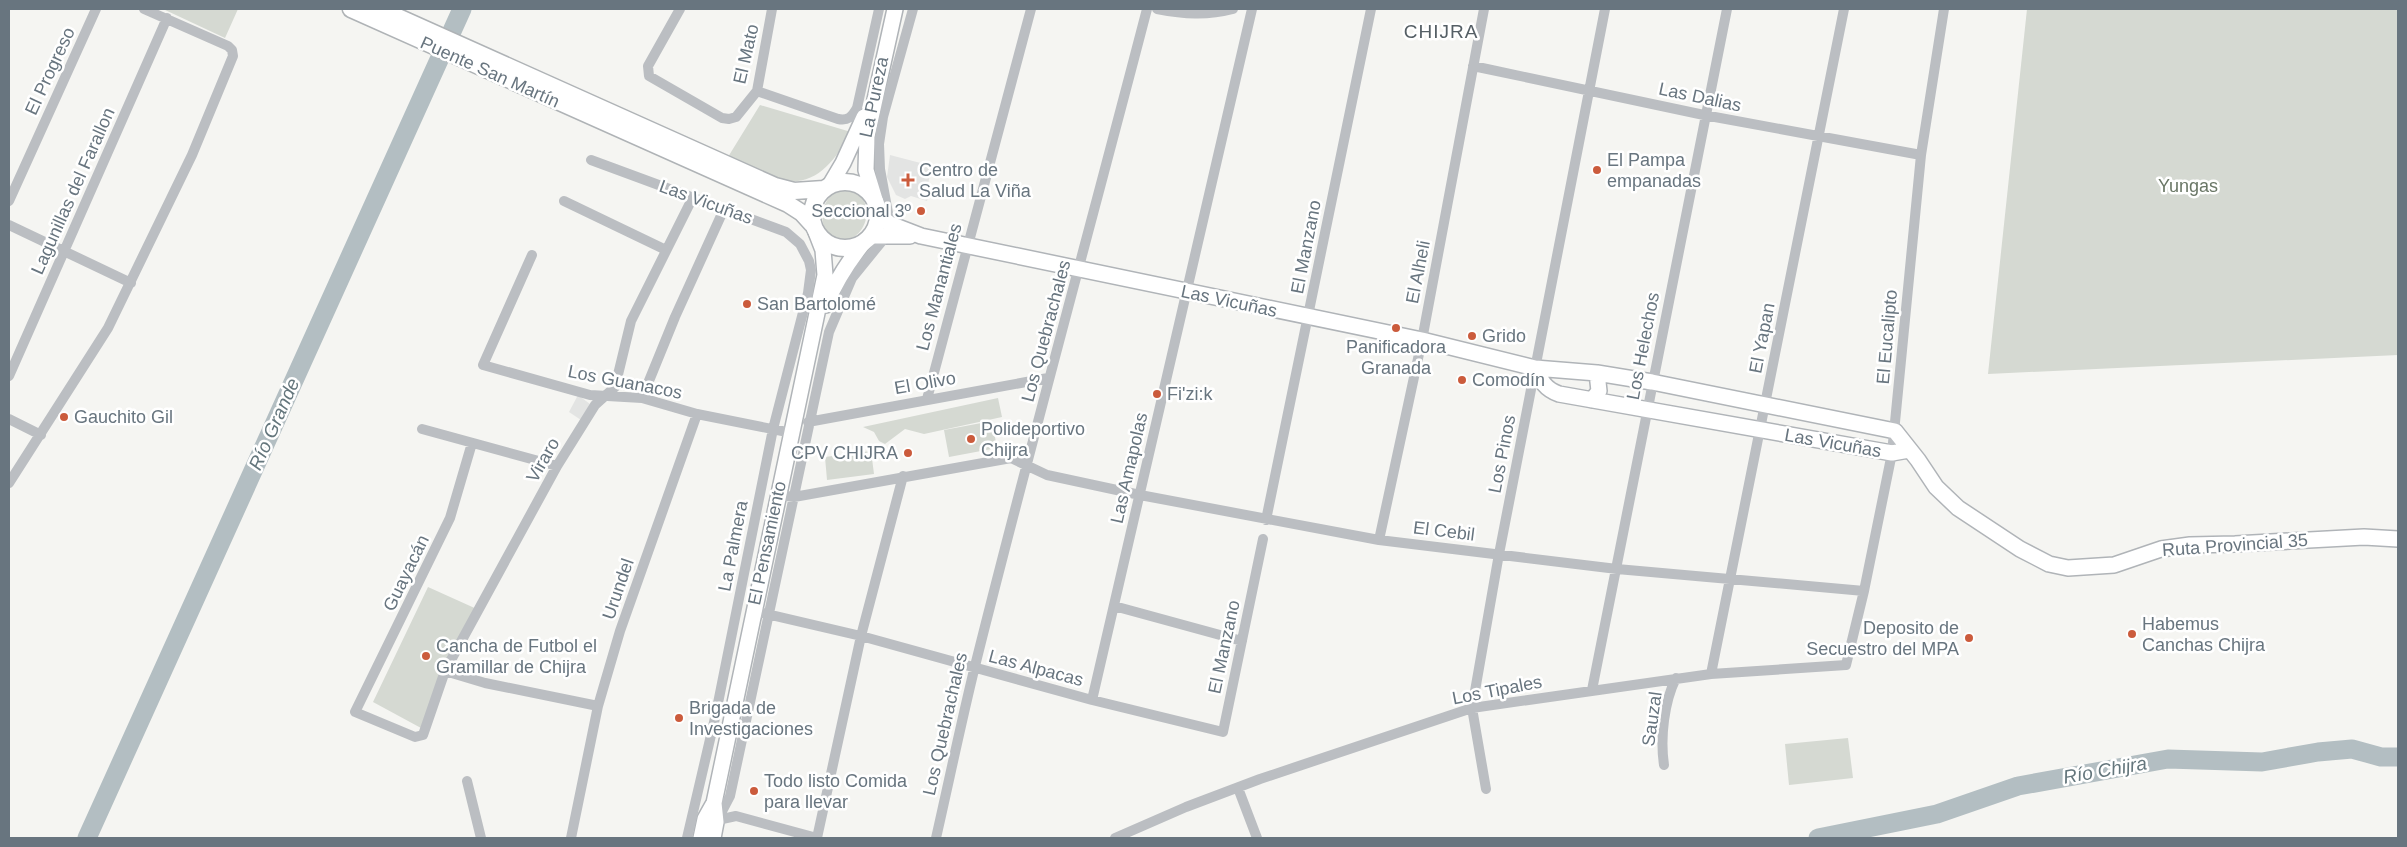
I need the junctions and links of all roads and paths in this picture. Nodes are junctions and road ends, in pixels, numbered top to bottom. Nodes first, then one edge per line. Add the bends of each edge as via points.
1 (96, 9) edge
2 (144, 9) edge
3 (351, 9) edge
4 (380, 9) edge
5 (680, 9) edge
6 (772, 9) edge
7 (879, 9) edge
8 (895, 9) edge
9 (913, 9) edge
10 (1031, 9) edge
11 (1147, 9) edge
12 (1157, 9) edge
13 (1233, 9) edge
14 (1252, 9) edge
15 (1370, 9) edge
16 (1484, 9) edge
17 (1605, 9) edge
18 (1727, 9) edge
19 (1844, 9) edge
20 (1944, 9) edge
21 (167, 18) junction
22 (883, 56) junction
23 (1473, 66) junction
24 (1588, 89) junction
25 (757, 91) junction
26 (1704, 114) junction
27 (633, 129) junction
28 (1817, 137) junction
29 (1921, 155) junction
30 (591, 160) dead end
31 (827, 187) junction
32 (693, 197) junction
33 (9, 201) edge
34 (564, 201) dead end
35 (724, 209) junction
36 (9, 226) edge
37 (878, 226) junction
38 (814, 228) junction
39 (966, 246) junction
40 (666, 250) junction
41 (64, 251) junction
42 (532, 255) dead end
43 (809, 261) joint
44 (1080, 270) junction
45 (131, 283) junction
46 (1187, 292) junction
47 (1309, 317) junction
48 (1422, 340) junction
49 (811, 347) junction
50 (1535, 368) junction
51 (1597, 373) junction
52 (9, 376) edge
53 (1048, 378) junction
54 (1652, 382) junction
55 (606, 395) junction
56 (642, 398) junction
57 (927, 399) junction
58 (1592, 400) junction
59 (1766, 405) junction
60 (1647, 408) junction
61 (697, 414) junction
62 (9, 420) edge
63 (808, 422) junction
64 (422, 429) dead end
65 (774, 429) junction
66 (1761, 430) junction
67 (1895, 431) junction
68 (792, 433) junction
69 (42, 435) junction
70 (472, 443) junction
71 (1909, 450) junction
72 (1892, 453) junction
73 (1027, 465) junction
74 (558, 466) junction
75 (903, 476) junction
76 (9, 483) edge
77 (778, 495) junction
78 (1140, 495) junction
79 (794, 497) junction
80 (1266, 520) junction
81 (753, 529) junction
82 (771, 533) junction
83 (1263, 539) dead end
84 (2398, 539) edge
85 (1379, 540) junction
86 (1499, 554) junction
87 (1617, 569) junction
88 (1730, 580) junction
89 (1864, 590) junction
90 (1114, 606) junction
91 (762, 613) junction
92 (861, 636) junction
93 (1242, 641) junction
94 (1846, 665) joint
95 (974, 668) junction
96 (445, 671) junction
97 (1711, 674) junction
98 (1676, 678) junction
99 (1592, 690) junction
100 (1092, 700) junction
101 (598, 706) junction
102 (1472, 708) junction
103 (715, 718) junction
104 (731, 721) junction
105 (1223, 732) joint
106 (415, 737) joint
107 (1664, 765) dead end
108 (467, 781) dead end
109 (1238, 788) junction
110 (1486, 789) dead end
111 (710, 821) junction
112 (481, 838) edge
113 (571, 838) edge
114 (687, 838) edge
115 (701, 838) edge
116 (713, 838) edge
117 (817, 838) edge
118 (936, 838) edge
119 (1115, 838) edge
120 (1257, 838) edge

1 - 33 street, El Progreso
2 - 21 street
3 - 27 main road, Puente San Martín
4 - 27 main road, Puente San Martín
5 - 25 street, El Mato via 648,66 649,76 729,119 736,117
6 - 25 street, El Mato
7 - 25 street via 852,117 838,119
8 - 22 street
9 - 37 street, La Pureza via 883,117 879,144
10 - 39 street, Los Manantiales
11 - 44 street, Los Quebrachales
12 - 13 street via 1211,14
14 - 46 street, Las Amapolas
15 - 47 street, El Manzano
16 - 23 street, El Alheli
17 - 24 street, Los Pinos
18 - 26 street, Los Helechos
19 - 28 street, El Yapan
20 - 29 street, El Eucalipto
21 - 41 street, Lagunillas del Farallon
21 - 45 street via 228,46 233,56 192,155
22 - 31 street via 862,122 843,163
22 - 37 street via 866,152 866,170
23 - 24 street, Las Dalias
23 - 48 street, El Alheli
24 - 26 street, Las Dalias
24 - 50 street, Los Pinos
26 - 28 street, Las Dalias
26 - 54 street, Los Helechos
27 - 31 main road via 775,186 794,191
27 - 38 main road via 788,204 802,213
28 - 29 street, Las Dalias
28 - 59 street, El Yapan
29 - 67 street, El Eucalipto
30 - 32 street, Las Vicuñas
31 - 37 main road via 844,181 854,183 870,194
31 - 38 main road via 813,205
32 - 35 street, Las Vicuñas
32 - 40 street, Viraro
34 - 40 street
35 - 43 street, Las Vicuñas via 794,237
35 - 56 street
36 - 41 street
37 - 38 main road via 854,247 843,248 823,241
37 - 39 street, Las Vicuñas
37 - 49 street via 849,260 832,290
37 - 63 street, El Pensamiento via 838,306
38 - 49 street via 823,250 825,275
39 - 44 street, Las Vicuñas
39 - 57 street, Los Manantiales
40 - 55 street, Viraro via 632,321 615,387
41 - 45 street
41 - 52 street, Lagunillas del Farallon
42 - 55 street, Los Guanacos via 482,365 590,395
43 - 65 street, La Palmera via 808,293
44 - 46 street, Las Vicuñas
44 - 53 street, Los Quebrachales
45 - 69 street via 108,328
46 - 47 street, Las Vicuñas
46 - 78 street, Las Amapolas
47 - 48 street, Las Vicuñas
47 - 80 street, El Manzano
48 - 50 street, Las Vicuñas
48 - 85 street, El Alheli
49 - 68 street
50 - 51 street, Las Vicuñas
50 - 58 street, Las Vicuñas via 1549,391
50 - 86 street, Los Pinos
51 - 54 street, Las Vicuñas
51 - 58 street via 1599,391
53 - 57 street, El Olivo
53 - 73 street, Los Quebrachales
54 - 59 street, Las Vicuñas
54 - 60 street, Los Helechos
55 - 56 street, Los Guanacos
55 - 74 street, Viraro via 595,406
56 - 61 street, Los Guanacos
57 - 63 street, El Olivo
58 - 60 street, Las Vicuñas
59 - 66 street, El Yapan
59 - 67 street, Las Vicuñas
60 - 66 street, Las Vicuñas
60 - 87 street, Los Helechos
61 - 65 street, Los Guanacos
61 - 101 street, Urundel via 620,631
62 - 69 street
63 - 79 street, El Pensamiento
64 - 70 street
65 - 68 street, Los Guanacos
65 - 81 street, La Palmera
66 - 72 street, Las Vicuñas
66 - 88 street, El Yapan
67 - 71 street, Las Vicuñas
67 - 72 street, El Eucalipto
68 - 77 street
69 - 76 street
70 - 74 street
70 - 106 street, Guayacán via 450,518 355,712
71 - 72 street, Las Vicuñas
71 - 84 street, Ruta Provincial 35 via 1936,487 1958,508 2020,550 2049,564 2068,568 2114,566 2161,549 2190,545 2364,537
72 - 89 street, El Eucalipto
73 - 75 street, El Cebil via 1006,458
73 - 78 street, El Cebil via 1048,475
73 - 95 street, Los Quebrachales
74 - 96 street, Viraro
75 - 79 street, El Cebil
75 - 92 street
77 - 79 street, El Cebil
77 - 82 street
78 - 80 street, El Cebil
78 - 90 street, Las Amapolas
79 - 91 street, El Pensamiento
80 - 85 street, El Cebil
81 - 82 street
81 - 103 street, La Palmera
82 - 91 street
83 - 93 street, El Manzano
85 - 86 street, El Cebil
86 - 87 street, El Cebil
86 - 102 street, Los Pinos
87 - 88 street, El Cebil
87 - 99 street, Los Helechos
88 - 89 street, El Cebil
88 - 97 street, El Yapan
89 - 94 street, El Eucalipto
90 - 93 street
90 - 100 street, Las Amapolas
91 - 92 street, Las Alpacas
91 - 104 street
91 - 111 street, El Pensamiento via 730,796
92 - 95 street, Las Alpacas
92 - 117 street
93 - 105 street, El Manzano
94 - 97 street, Los Tipales
95 - 100 street, Las Alpacas
95 - 118 street, Los Quebrachales
96 - 101 street via 485,683
96 - 106 street, Viraro via 423,735
97 - 98 street, Los Tipales
98 - 99 street, Los Tipales
98 - 107 street, Sauzal via 1670,690 1662,749
99 - 102 street, Los Tipales
100 - 105 street, Las Alpacas
101 - 113 street, Urundel
102 - 109 street, Los Tipales
102 - 110 street, Los Pinos
103 - 104 street
103 - 114 street, La Palmera
104 - 111 street
108 - 112 street
109 - 119 street, Los Tipales
109 - 120 street
111 - 115 street
111 - 116 street
111 - 117 street via 736,816

